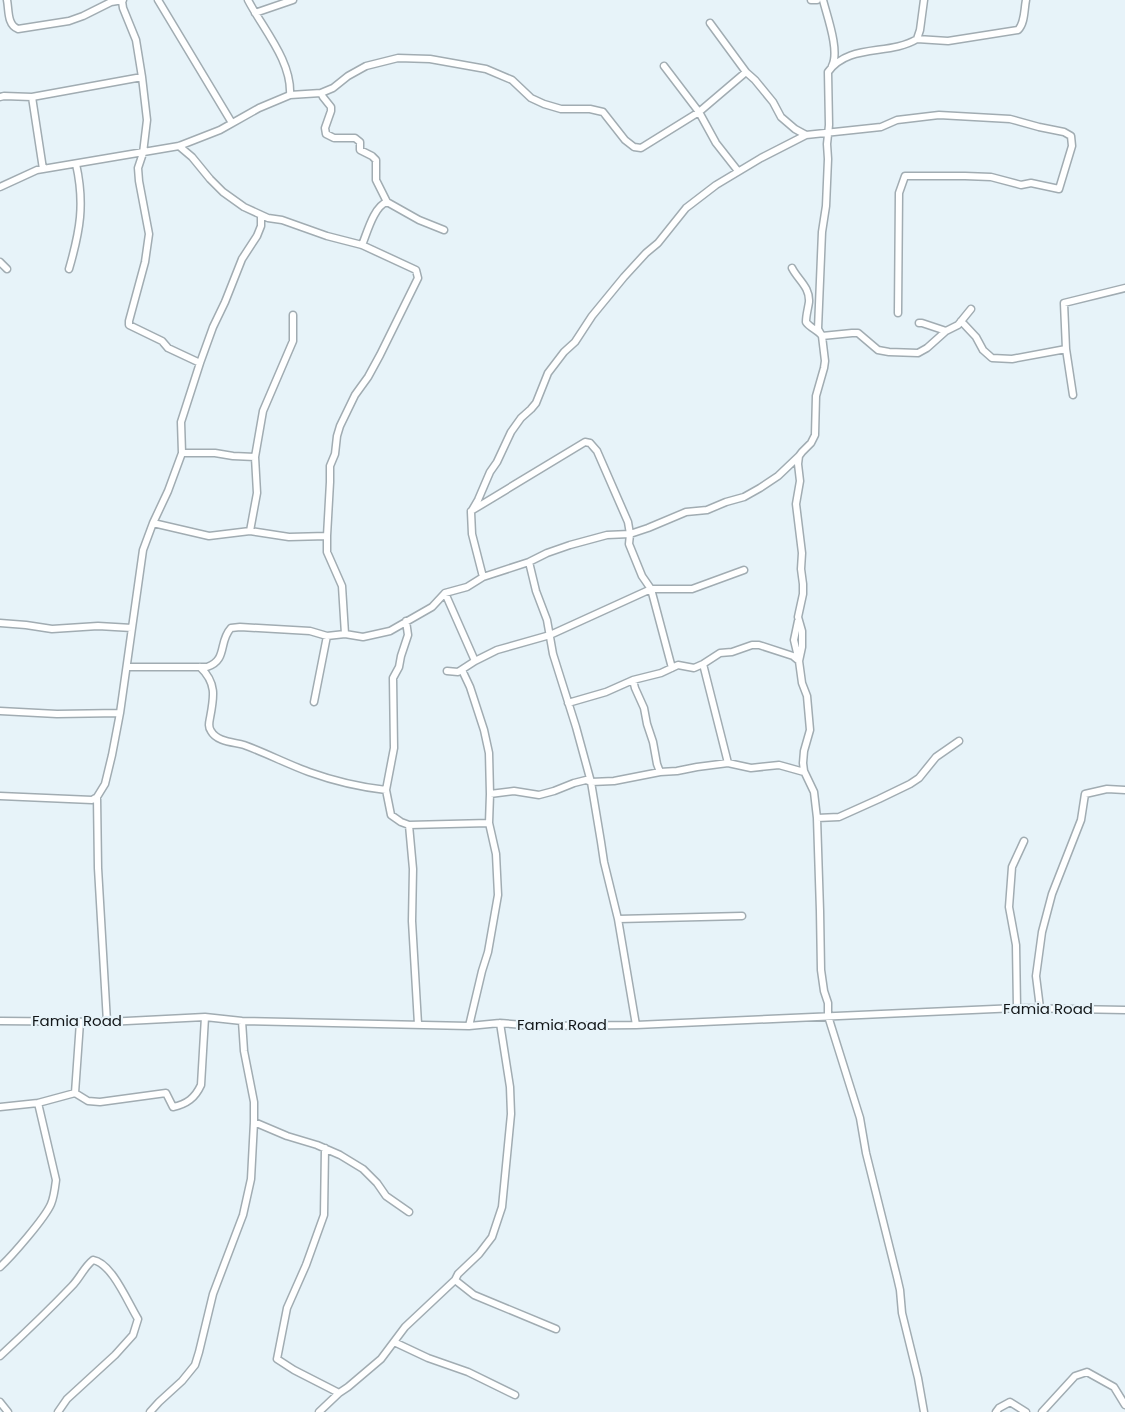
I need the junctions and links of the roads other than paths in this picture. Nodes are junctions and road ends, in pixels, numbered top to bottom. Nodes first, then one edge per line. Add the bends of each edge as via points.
1 (7, 0) edge
2 (158, 0) edge
3 (248, 0) edge
4 (293, 0) edge
5 (811, 0) edge
6 (818, 0) edge
7 (823, 0) edge
8 (924, 0) edge
9 (1026, 0) edge
10 (123, 1) edge
11 (255, 13) junction
12 (710, 23) dead end
13 (917, 39) junction
14 (664, 66) dead end
15 (746, 72) junction
16 (828, 72) junction
17 (142, 77) junction
18 (321, 93) junction
19 (290, 95) junction
20 (0, 97) edge
21 (32, 97) junction
22 (699, 112) junction
23 (232, 123) junction
24 (829, 133) junction
25 (806, 135) junction
26 (179, 146) junction
27 (143, 153) junction
28 (76, 164) junction
29 (43, 169) junction
30 (738, 171) junction
31 (0, 187) edge
32 (387, 202) junction
33 (261, 215) junction
34 (444, 230) dead end
35 (362, 245) junction
36 (0, 262) edge
37 (792, 268) dead end
38 (7, 269) dead end
39 (69, 269) dead end
40 (1125, 288) edge
41 (971, 309) dead end
42 (898, 313) dead end
43 (293, 315) dead end
44 (962, 321) junction
45 (919, 323) dead end
46 (946, 331) junction
47 (822, 336) junction
48 (1066, 349) junction
49 (200, 363) junction
50 (1073, 395) dead end
51 (182, 453) junction
52 (799, 456) junction
53 (255, 457) junction
54 (471, 512) junction
55 (153, 523) junction
56 (250, 531) junction
57 (630, 534) junction
58 (327, 536) junction
59 (528, 562) junction
60 (744, 570) dead end
61 (483, 577) junction
62 (651, 589) junction
63 (445, 593) junction
64 (406, 621) junction
65 (0, 623) edge
66 (132, 628) junction
67 (345, 634) junction
68 (550, 635) junction
69 (327, 636) junction
70 (475, 661) junction
71 (799, 661) junction
72 (703, 664) junction
73 (127, 667) junction
74 (200, 667) junction
75 (672, 668) junction
76 (462, 670) junction
77 (447, 671) dead end
78 (633, 680) junction
79 (314, 702) dead end
80 (568, 703) junction
81 (0, 711) edge
82 (120, 712) junction
83 (959, 741) dead end
84 (728, 763) junction
85 (804, 771) junction
86 (660, 772) junction
87 (591, 782) junction
88 (386, 790) junction
89 (1125, 790) edge
90 (490, 794) junction
91 (0, 796) edge
92 (97, 797) junction
93 (817, 818) junction
94 (489, 823) junction
95 (409, 825) junction
96 (1024, 841) dead end
97 (742, 916) dead end
98 (618, 919) junction
99 (1017, 1008) junction
100 (1040, 1008) junction
101 (1125, 1010) edge
102 (828, 1016) junction
103 (205, 1017) junction
104 (0, 1021) edge
105 (242, 1021) junction
106 (80, 1022) junction
107 (107, 1022) junction
108 (500, 1023) junction
109 (418, 1024) junction
110 (636, 1024) junction
111 (469, 1026) junction
112 (75, 1094) junction
113 (38, 1103) junction
114 (0, 1107) edge
115 (254, 1122) junction
116 (325, 1148) junction
117 (409, 1212) dead end
118 (0, 1267) edge
119 (455, 1280) junction
120 (556, 1329) dead end
121 (394, 1342) junction
122 (0, 1356) edge
123 (339, 1393) junction
124 (515, 1395) dead end
125 (0, 1402) edge
126 (1125, 1405) edge
127 (8, 1412) edge
128 (58, 1412) edge
129 (150, 1412) edge
130 (319, 1412) edge
131 (924, 1412) edge
132 (996, 1412) edge
133 (1026, 1412) edge
134 (1042, 1412) edge

1 - 10 street via 10,24 18,29 69,21 111,2
2 - 23 street
3 - 11 street
4 - 11 street
5 - 6 street
7 - 16 street via 834,41 834,62
8 - 13 street
9 - 13 street via 1018,30 948,41
10 - 17 street via 136,40
11 - 19 street via 287,72
12 - 15 street
13 - 16 street via 897,47 858,53 842,59
14 - 22 street
15 - 22 street
15 - 25 street via 781,117
16 - 24 street
17 - 21 street
17 - 27 street via 147,120
18 - 19 street
18 - 22 street via 366,66 398,58 430,59 486,69 512,80 544,104 603,112 634,147 641,148
18 - 32 street via 331,107 326,134 360,142 360,150 376,160 376,180
19 - 23 street
20 - 21 street
21 - 29 street
22 - 30 street
23 - 26 street
24 - 25 street
24 - 42 street via 939,115 1010,118 1071,136 1072,146 1059,189 991,177 905,176 899,194
24 - 47 street via 818,329
25 - 30 street
26 - 27 street
26 - 33 street via 223,192
27 - 28 street
27 - 49 street via 138,168 149,234 129,325
28 - 29 street
28 - 39 street via 81,212
29 - 31 street
30 - 54 street via 686,208 592,316 549,374 536,403 511,432
32 - 34 street
32 - 35 street via 381,204
33 - 35 street
33 - 49 street via 257,236 242,259
35 - 58 street via 416,270 418,278 340,426 330,466
36 - 38 street
37 - 47 street via 807,290 806,322
40 - 48 street via 1065,303
41 - 44 street
43 - 53 street via 293,341 263,411
44 - 46 street
44 - 48 street via 992,358 1012,359
45 - 46 street
46 - 47 street via 918,353 878,350 858,333
47 - 52 street via 825,362 816,396 815,435
48 - 50 street
49 - 51 street via 181,422
51 - 53 street
51 - 55 street
52 - 57 street via 778,476 744,497 707,510 686,512
52 - 71 street via 796,504 803,594 794,640
53 - 56 street via 257,493
54 - 57 street via 585,442 597,451 621,503
54 - 61 street via 472,534
55 - 56 street via 209,536
55 - 66 street via 143,550
56 - 58 street via 290,537
57 - 59 street via 607,535 570,545
57 - 62 street via 629,544
58 - 67 street via 327,552 342,586
59 - 61 street
59 - 68 street
60 - 62 street via 692,589
61 - 63 street via 467,587
62 - 68 street
62 - 75 street
63 - 64 street via 432,607
63 - 70 street
64 - 67 street via 390,631 363,637
64 - 88 street via 408,635 393,678 394,748
65 - 66 street via 52,629
66 - 73 street
67 - 69 street
68 - 70 street
68 - 80 street
69 - 74 street via 310,631 231,628 219,660
69 - 79 street
70 - 76 street
71 - 72 street via 752,645 720,653
71 - 85 street via 810,730
72 - 75 street
72 - 84 street
73 - 74 street
73 - 82 street
74 - 88 street via 213,684 208,724 214,735 337,781
75 - 78 street
76 - 77 street
76 - 90 street via 484,730
78 - 80 street
78 - 86 street
80 - 87 street
81 - 82 street
82 - 92 street via 105,784
83 - 93 street via 910,783 839,817
84 - 85 street via 751,768 779,765
84 - 86 street
85 - 93 street via 814,792
86 - 87 street
87 - 90 street via 574,783 539,795 514,791
87 - 98 street
88 - 95 street via 391,815
89 - 100 street via 1085,794 1081,820 1052,894 1042,932 1036,976
90 - 94 street
91 - 92 street via 92,800
92 - 107 street
93 - 102 street via 821,970
94 - 95 street
94 - 111 street via 496,854 498,895
95 - 109 street
96 - 99 street via 1012,867 1009,907 1016,945
97 - 98 street
98 - 110 street
99 - 100 street, Famia Road
99 - 102 street, Famia Road
100 - 101 street, Famia Road
102 - 110 street, Famia Road
102 - 131 street via 860,1118
103 - 105 street, Famia Road
103 - 107 street, Famia Road
103 - 112 street via 201,1085 186,1104 173,1107 166,1093 100,1102
104 - 106 street, Famia Road
105 - 109 street, Famia Road
105 - 115 street
106 - 107 street, Famia Road
106 - 112 street
108 - 110 street, Famia Road
108 - 111 street, Famia Road
108 - 119 street via 511,1114 502,1207 492,1237
109 - 111 street, Famia Road
112 - 113 street
113 - 114 street
113 - 118 street via 55,1190 40,1221
115 - 116 street
115 - 129 street via 251,1179 243,1215 213,1294 195,1365
116 - 117 street via 363,1169 386,1196
116 - 123 street via 324,1215 287,1308 277,1359
119 - 120 street via 474,1295
119 - 121 street
121 - 123 street via 381,1359
121 - 124 street
122 - 128 street via 76,1282 93,1260 99,1261 117,1280 138,1319 133,1335
123 - 130 street
125 - 127 street
126 - 134 street via 1114,1387 1087,1372 1075,1376
132 - 133 street via 1010,1402

